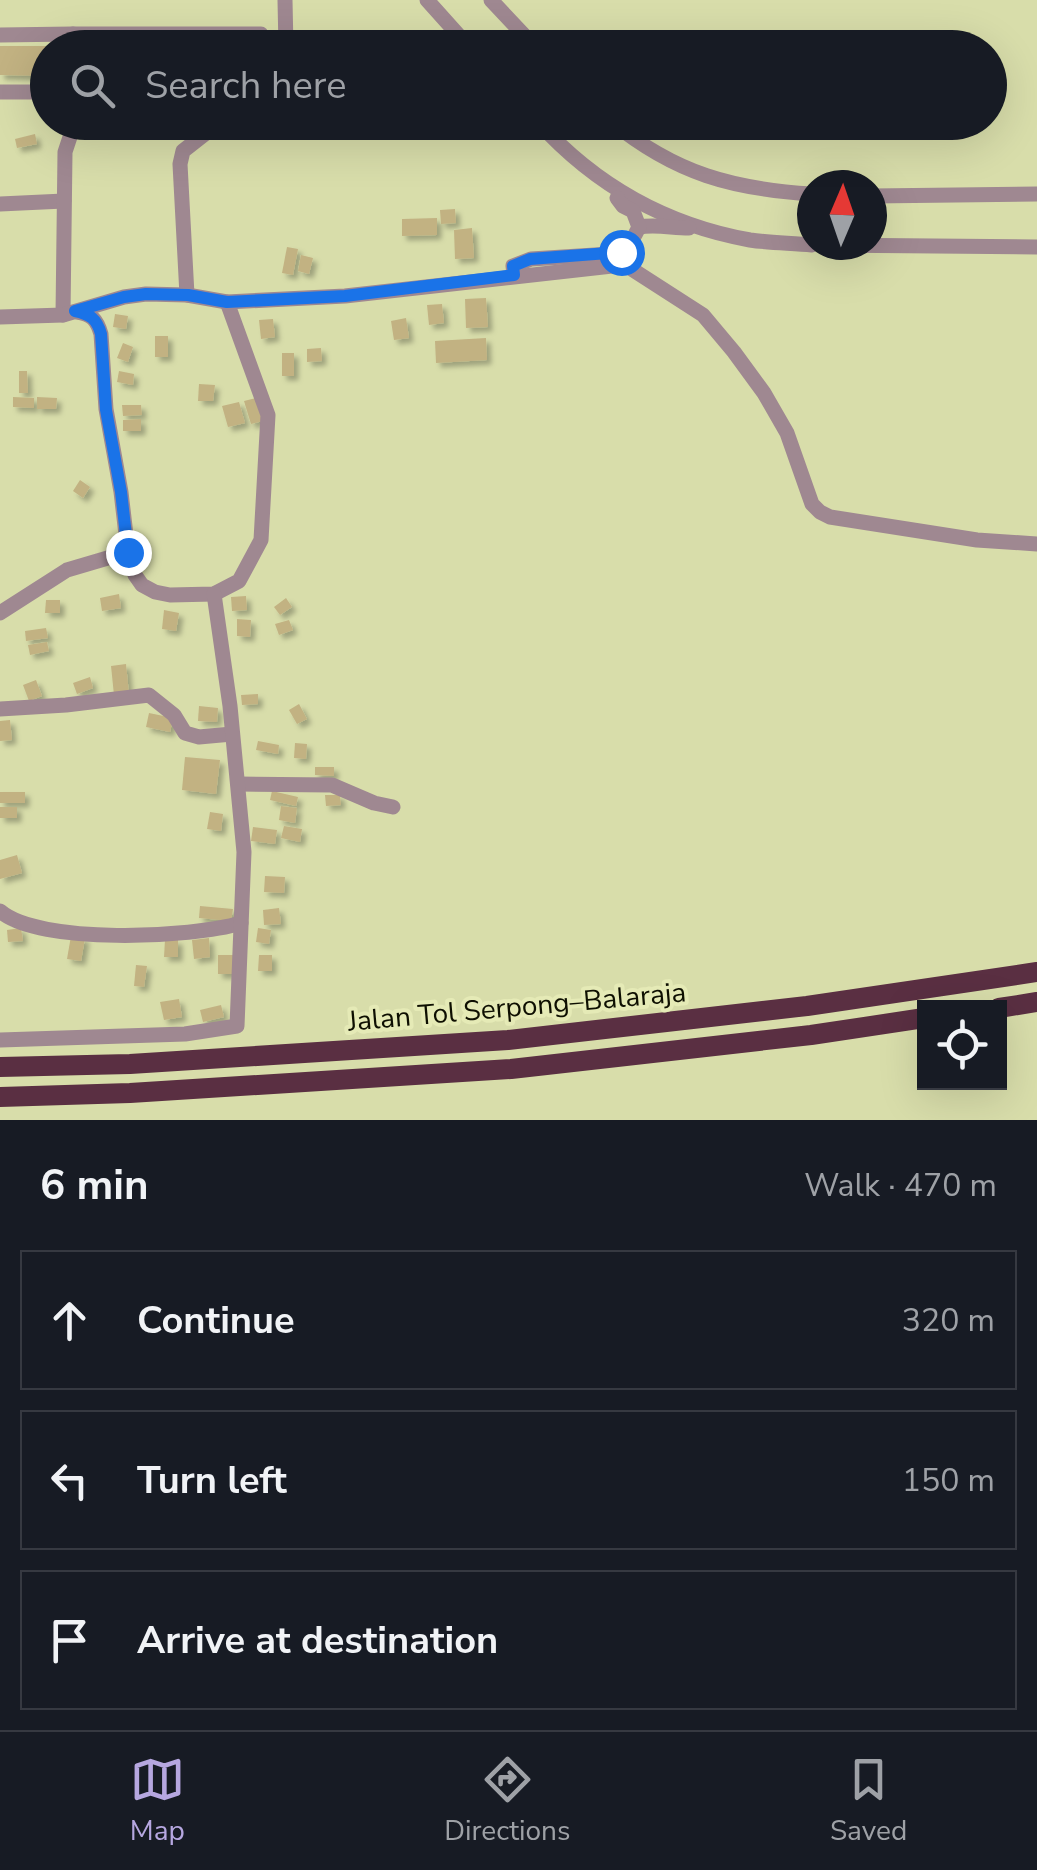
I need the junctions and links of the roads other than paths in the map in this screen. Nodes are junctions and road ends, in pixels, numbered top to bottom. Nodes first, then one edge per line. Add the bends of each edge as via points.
1 (285, 0) edge
2 (427, 0) edge
3 (491, 0) edge
4 (286, 30) edge
5 (454, 30) edge
6 (519, 30) edge
7 (0, 35) edge
8 (30, 37) edge
9 (0, 92) edge
10 (30, 92) edge
11 (69, 140) edge
12 (197, 140) edge
13 (554, 140) edge
14 (639, 140) edge
15 (598, 176) junction
16 (797, 193) edge
17 (1037, 194) edge
18 (887, 196) edge
19 (64, 201) junction
20 (0, 204) edge
21 (639, 227) junction
22 (698, 228) junction
23 (797, 244) edge
24 (887, 245) edge
25 (1037, 246) edge
26 (514, 275) junction
27 (188, 295) junction
28 (227, 302) junction
29 (69, 313) junction
30 (0, 317) edge
31 (1037, 544) edge
32 (128, 552) junction
33 (214, 594) junction
34 (0, 613) edge
35 (0, 709) edge
36 (232, 734) junction
37 (238, 784) junction
38 (393, 807) dead end
39 (0, 911) edge
40 (241, 923) junction
41 (1037, 972) edge
42 (1037, 1002) edge
43 (1007, 1007) edge
44 (917, 1019) edge
45 (0, 1040) edge
46 (0, 1067) edge
47 (0, 1096) edge

1 - 4 street
2 - 5 street
3 - 6 street
7 - 8 street
9 - 10 street
11 - 19 street
12 - 27 street via 183,151 180,164
13 - 15 street
14 - 16 street via 713,180
15 - 21 street
15 - 22 street
17 - 18 street
19 - 20 street
19 - 29 street
21 - 22 street
21 - 26 street via 621,252 530,259 513,266
22 - 23 street
24 - 25 street
26 - 28 street via 345,296
26 - 31 street via 620,265 703,315 764,392 820,512 953,537
27 - 28 street
27 - 29 street via 124,297
28 - 33 street via 268,415 261,540 239,581
29 - 30 street
29 - 32 street via 92,316 101,334
32 - 33 street via 135,576 155,592
32 - 34 street via 67,570
33 - 36 street
35 - 36 street via 149,696 185,733
36 - 37 street
37 - 38 street via 332,785
37 - 40 street
39 - 40 street via 41,928 88,936
40 - 45 street via 238,1026
41 - 46 highway, Jalan Tol Serpong–Balaraja via 508,1040
42 - 43 highway
44 - 47 highway, Jalan Tol Serpong–Balaraja via 511,1070

